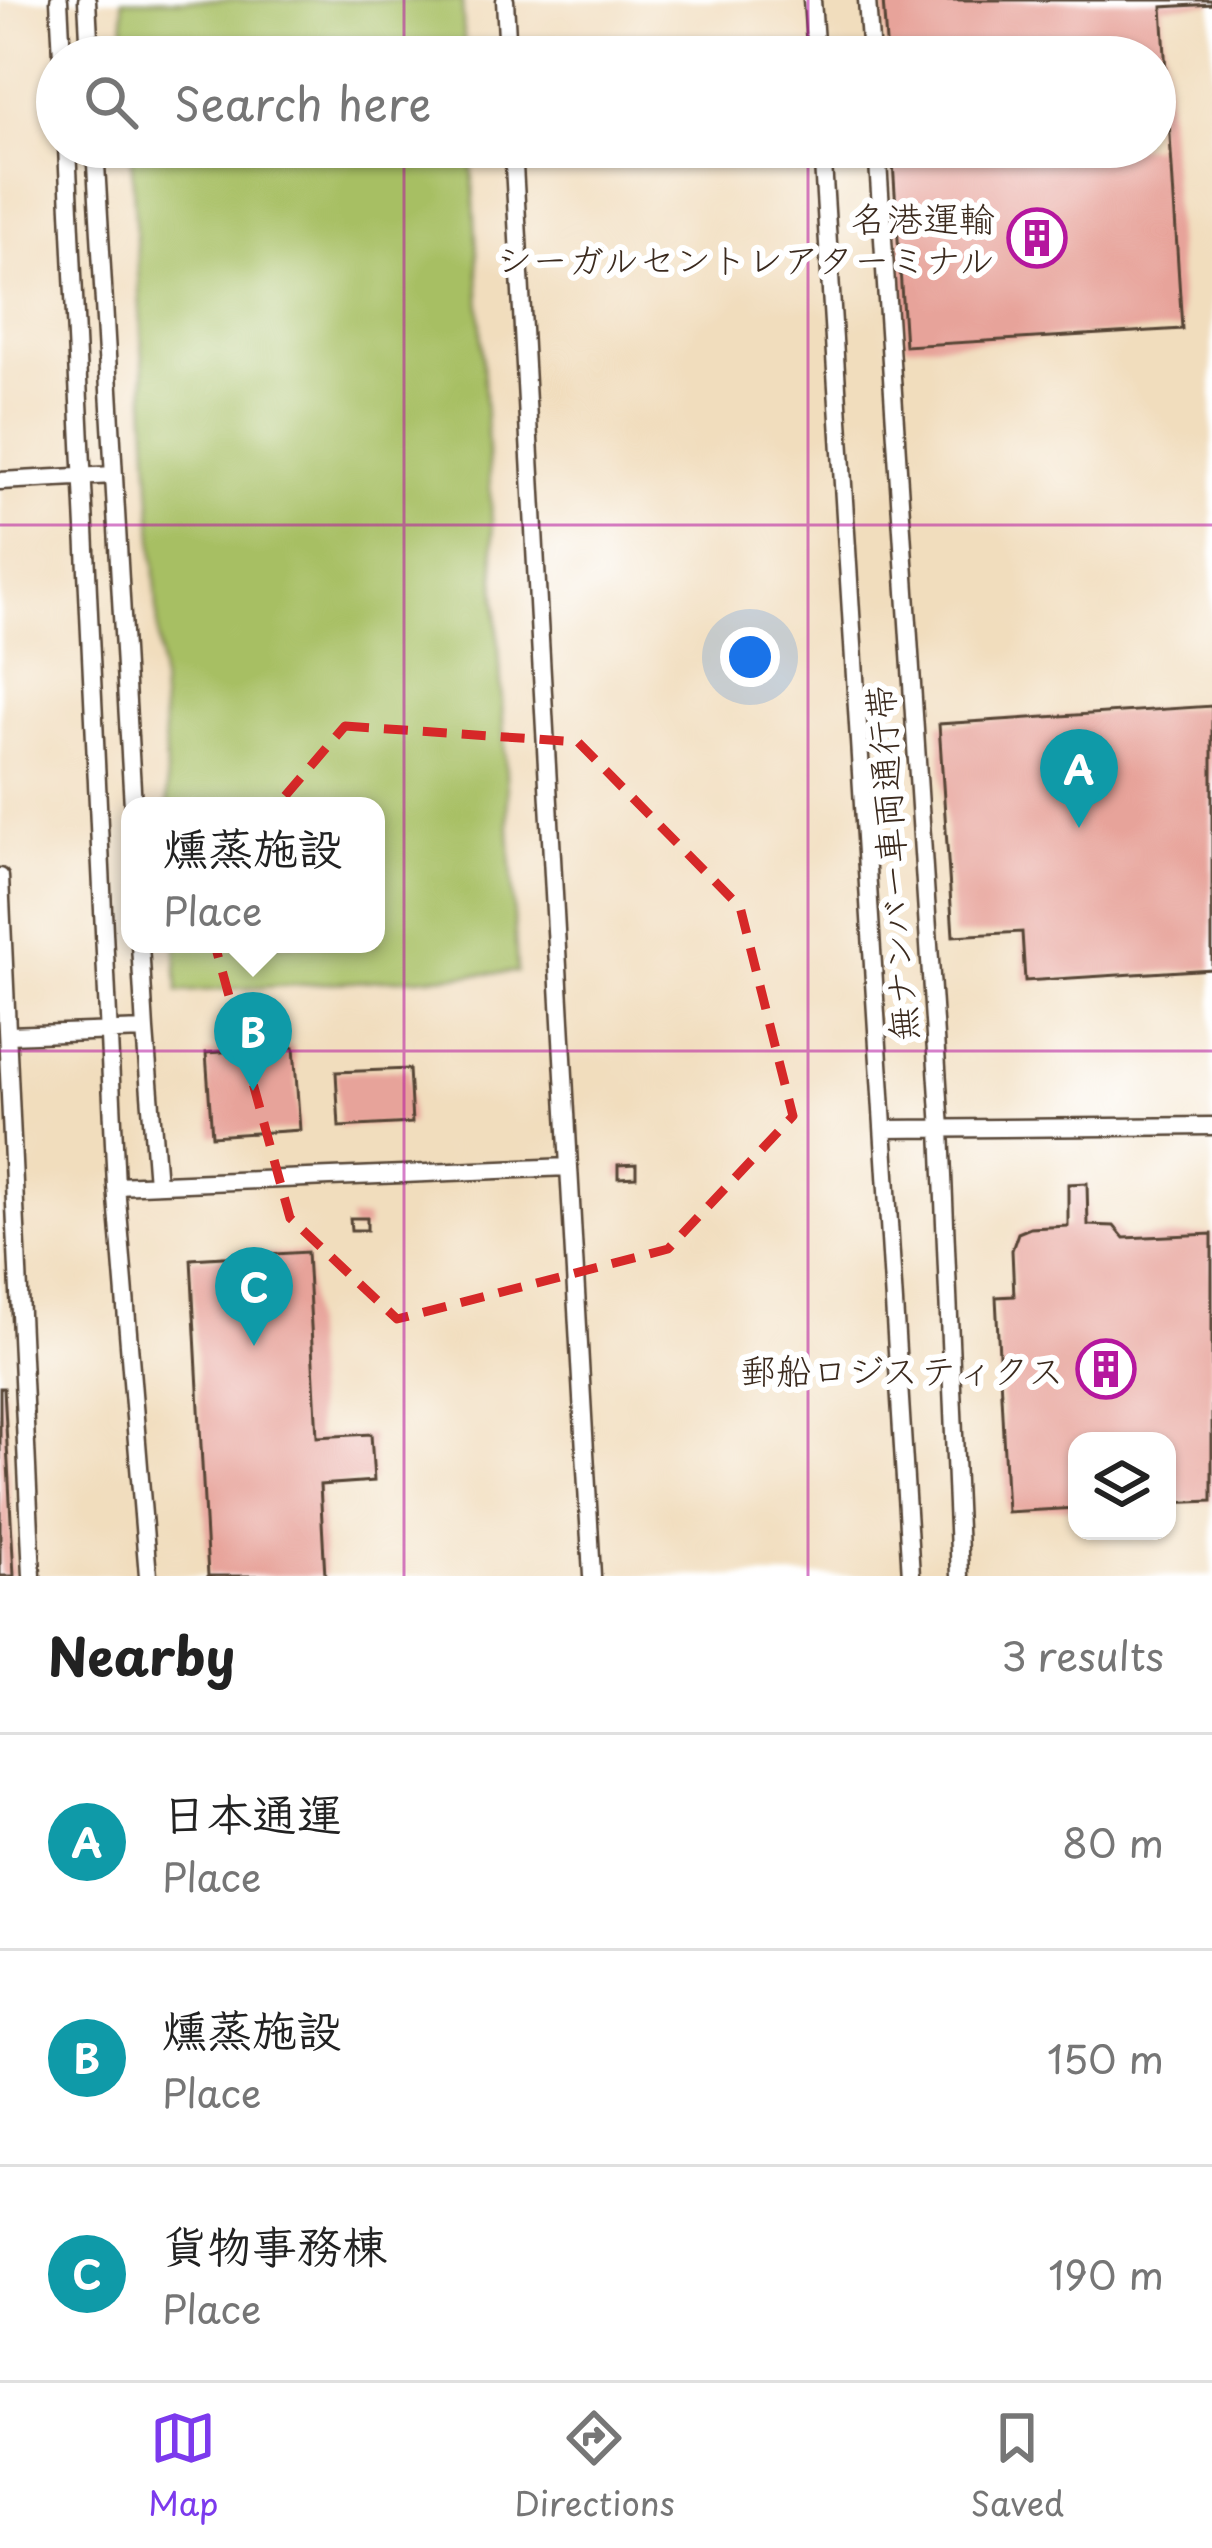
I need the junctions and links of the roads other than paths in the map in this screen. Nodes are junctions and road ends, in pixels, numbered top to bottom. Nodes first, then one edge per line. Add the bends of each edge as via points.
1 (87, 0) edge
2 (505, 0) edge
3 (812, 0) edge
4 (867, 0) edge
5 (59, 1) edge
6 (61, 36) edge
7 (89, 36) edge
8 (507, 36) edge
9 (815, 36) edge
10 (870, 36) edge
11 (68, 168) edge
12 (96, 168) edge
13 (514, 168) edge
14 (822, 168) edge
15 (878, 168) edge
16 (114, 475) junction
17 (83, 477) junction
18 (0, 481) edge
19 (132, 797) edge
20 (0, 877) edge
21 (141, 953) edge
22 (145, 1030) junction
23 (110, 1031) junction
24 (8, 1035) junction
25 (1212, 1126) edge
26 (884, 1130) junction
27 (941, 1130) junction
28 (569, 1167) junction
29 (157, 1184) junction
30 (116, 1186) junction
31 (32, 1576) edge
32 (148, 1576) edge
33 (592, 1576) edge
34 (911, 1576) edge
35 (960, 1576) edge

1 - 7 lane
2 - 8 lane
3 - 9 lane
4 - 10 lane
5 - 6 lane
11 - 17 lane
12 - 16 lane
13 - 28 lane
14 - 26 lane
15 - 27 lane, 無ナンバー車両通行帯
16 - 17 lane
16 - 19 lane
17 - 18 lane
17 - 23 lane
20 - 24 lane
21 - 22 lane
22 - 23 lane
22 - 29 lane
23 - 24 lane
23 - 30 lane
24 - 31 lane
25 - 27 lane
26 - 27 lane
26 - 34 lane
27 - 35 lane, 無ナンバー車両通行帯
28 - 29 lane
28 - 33 lane
29 - 30 lane
30 - 32 lane

